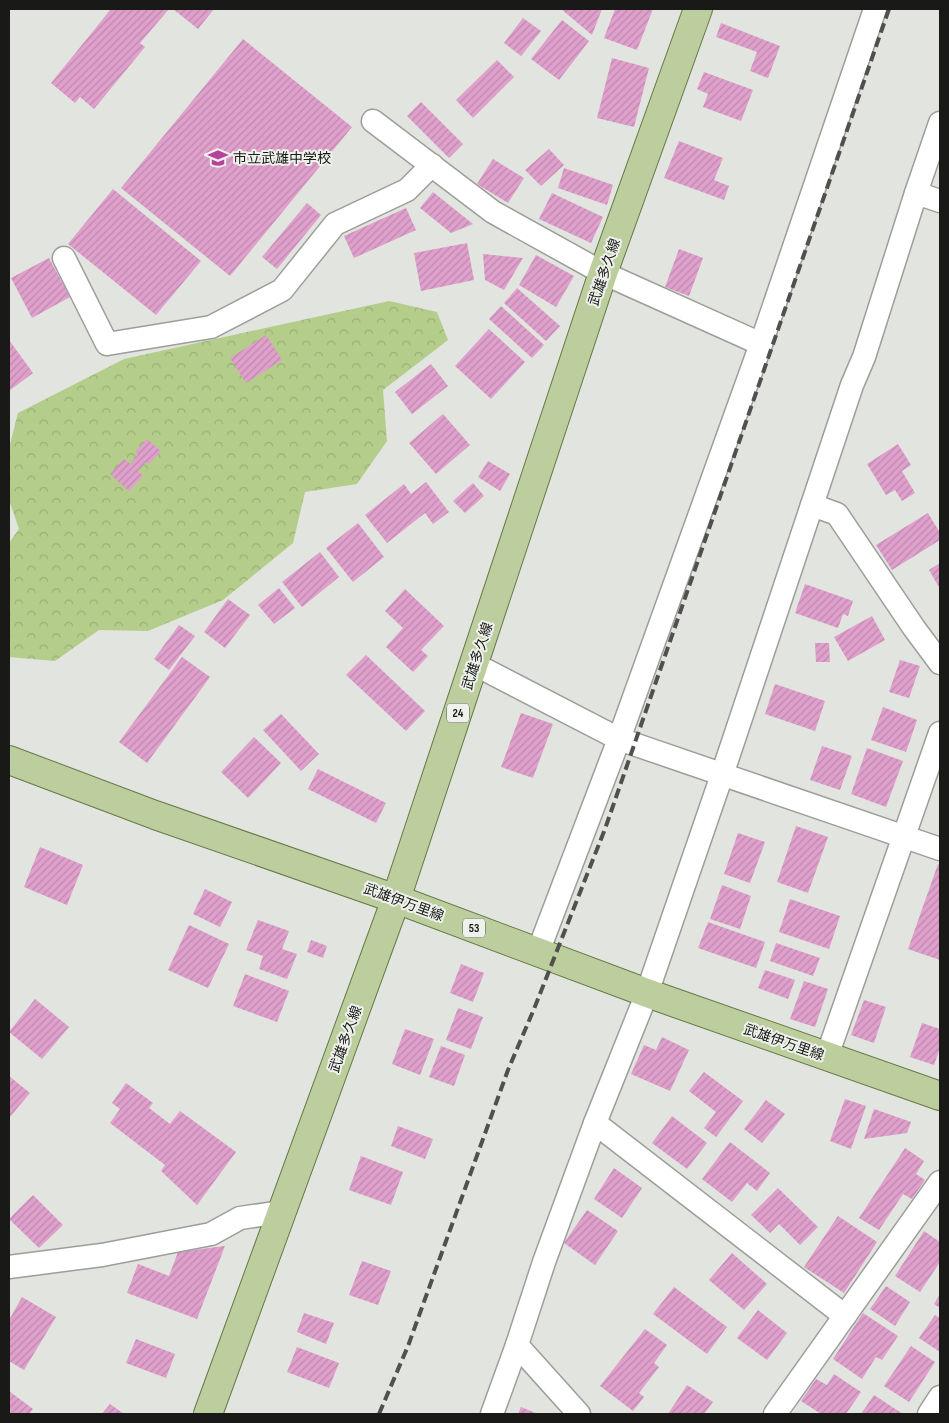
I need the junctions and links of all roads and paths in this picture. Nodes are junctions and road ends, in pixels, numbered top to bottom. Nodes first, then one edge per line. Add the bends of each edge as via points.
1 (698, 9) edge
2 (875, 9) edge
3 (373, 121) dead end
4 (940, 123) edge
5 (432, 166) junction
6 (916, 193) junction
7 (940, 201) edge
8 (64, 258) dead end
9 (603, 273) junction
10 (761, 344) junction
11 (812, 505) junction
12 (940, 663) edge
13 (474, 664) junction
14 (940, 733) edge
15 (619, 739) junction
16 (9, 760) edge
17 (722, 775) junction
18 (904, 837) junction
19 (940, 849) edge
20 (396, 899) junction
21 (538, 952) junction
22 (647, 993) junction
23 (827, 1056) junction
24 (940, 1096) edge
25 (595, 1123) junction
26 (940, 1182) edge
27 (282, 1212) junction
28 (10, 1264) edge
29 (844, 1316) junction
30 (517, 1345) junction
31 (940, 1397) edge
32 (208, 1414) edge
33 (492, 1414) edge
34 (579, 1414) edge
35 (775, 1414) edge
36 (929, 1414) edge

1 - 9 main road, 武雄多久線 / 24
2 - 10 street
3 - 5 street
4 - 6 street
5 - 8 street via 408,190 335,224 282,290 211,328 107,344
5 - 9 street via 493,212
6 - 7 street
6 - 11 street via 864,358 852,384
9 - 10 street
9 - 13 main road, 武雄多久線 / 24
10 - 15 street
11 - 12 street via 837,514
11 - 17 street
13 - 15 street
13 - 20 main road, 武雄多久線 / 24
14 - 18 street
15 - 17 street
15 - 21 street
16 - 20 main road, 武雄伊万里線 / 53
17 - 18 street
17 - 22 street
18 - 19 street
18 - 23 street
20 - 21 main road, 武雄伊万里線 / 53
20 - 27 main road, 武雄多久線 / 24
21 - 22 main road, 武雄伊万里線 / 53
22 - 23 main road, 武雄伊万里線 / 53
22 - 25 street
23 - 24 main road, 武雄伊万里線 / 53
25 - 29 street
25 - 30 street
26 - 29 street
27 - 28 street via 240,1218 210,1234 102,1255
27 - 32 main road, 武雄多久線 / 24
29 - 35 street
30 - 33 street
30 - 34 street
31 - 36 street

